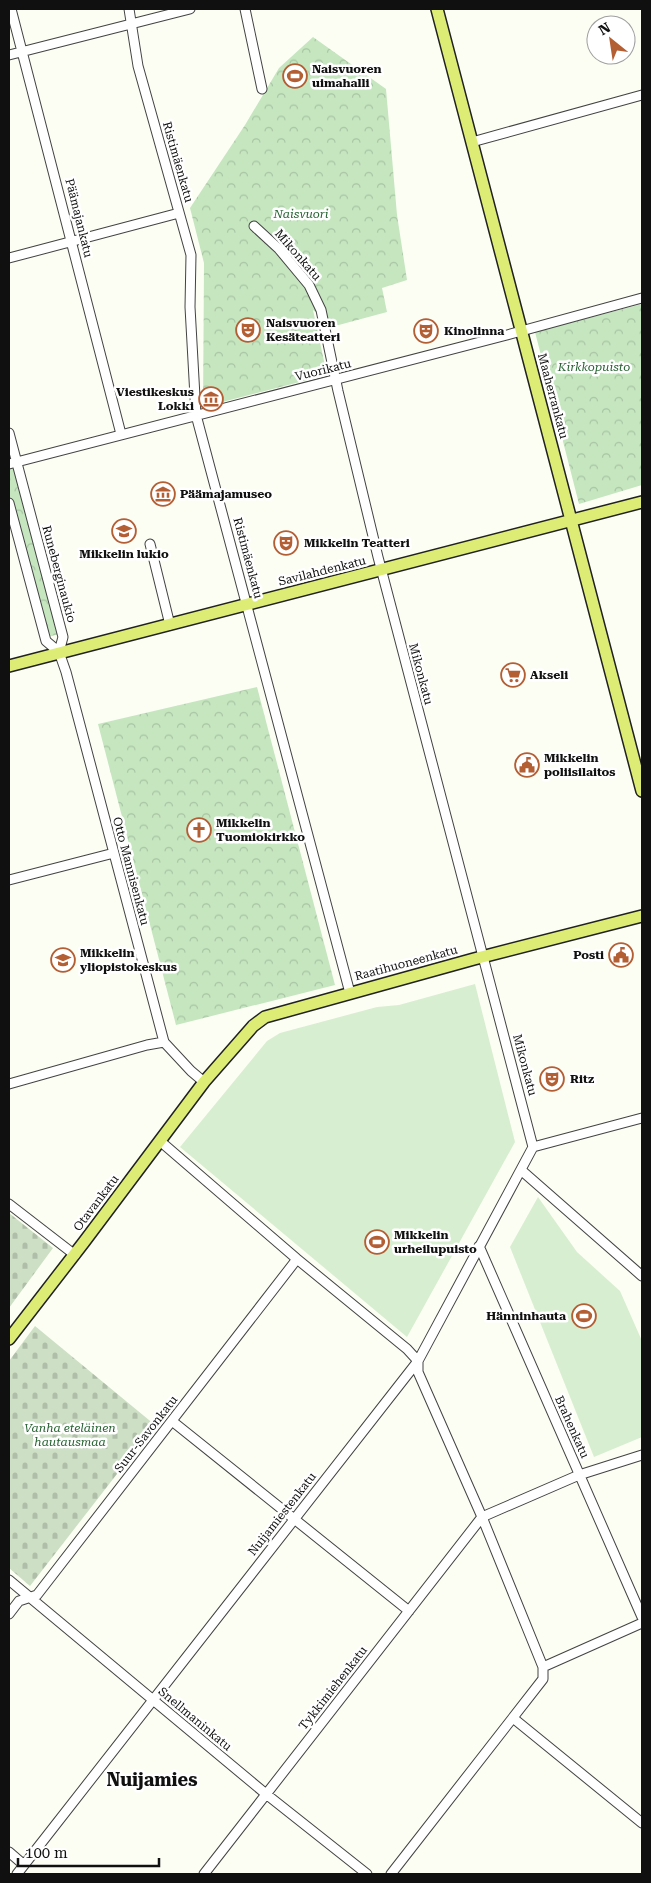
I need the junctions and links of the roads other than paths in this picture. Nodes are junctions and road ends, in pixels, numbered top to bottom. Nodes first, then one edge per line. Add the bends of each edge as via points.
1 (11, 9) edge
2 (129, 9) edge
3 (190, 9) edge
4 (246, 9) edge
5 (437, 9) edge
6 (132, 24) junction
7 (23, 52) junction
8 (9, 55) edge
9 (262, 89) dead end
10 (642, 96) edge
11 (472, 142) junction
12 (179, 213) junction
13 (254, 226) dead end
14 (72, 241) junction
15 (9, 258) edge
16 (642, 298) edge
17 (522, 330) junction
18 (336, 379) junction
19 (196, 415) junction
20 (9, 433) edge
21 (121, 434) junction
22 (13, 464) edge
23 (642, 502) edge
24 (9, 503) edge
25 (572, 521) junction
26 (150, 544) dead end
27 (381, 570) junction
28 (247, 604) junction
29 (170, 625) junction
30 (59, 652) junction
31 (9, 666) edge
32 (642, 791) edge
33 (114, 853) junction
34 (9, 880) edge
35 (642, 916) edge
36 (484, 957) junction
37 (350, 993) junction
38 (164, 1042) junction
39 (204, 1082) junction
40 (9, 1084) edge
41 (642, 1118) edge
42 (160, 1141) junction
43 (533, 1147) junction
44 (521, 1170) junction
45 (9, 1204) edge
46 (480, 1246) junction
47 (75, 1254) junction
48 (297, 1259) junction
49 (640, 1272) edge
50 (9, 1339) edge
51 (418, 1361) junction
52 (172, 1421) junction
53 (642, 1455) edge
54 (579, 1474) junction
55 (482, 1517) junction
56 (294, 1519) junction
57 (9, 1580) edge
58 (30, 1598) junction
59 (409, 1611) junction
60 (9, 1614) edge
61 (642, 1617) edge
62 (642, 1623) edge
63 (543, 1667) junction
64 (153, 1700) junction
65 (513, 1718) junction
66 (266, 1794) junction
67 (642, 1823) edge
68 (9, 1852) edge
69 (24, 1865) junction
70 (17, 1874) edge
71 (204, 1874) edge
72 (367, 1874) edge
73 (392, 1874) edge

1 - 7 street, Päämajankatu
2 - 6 street, Ristimäenkatu
3 - 6 street
4 - 9 street
5 - 11 main road, Maaherrankatu
6 - 7 street
6 - 12 street, Ristimäenkatu via 138,66
7 - 8 street
7 - 14 street, Päämajankatu
10 - 11 street
11 - 17 main road, Maaherrankatu
12 - 14 street
12 - 19 street, Ristimäenkatu via 191,255 190,307
13 - 18 street, Mikonkatu via 279,249 309,285 321,310
14 - 15 street
14 - 21 street, Päämajankatu
16 - 17 street, Vuorikatu
17 - 18 street, Vuorikatu
17 - 25 main road, Maaherrankatu
18 - 19 street, Vuorikatu
18 - 27 street, Mikonkatu
19 - 21 street, Vuorikatu
19 - 28 street, Ristimäenkatu
20 - 22 street, Runeberginaukio
21 - 22 street, Vuorikatu
22 - 30 street, Runeberginaukio via 63,637
23 - 25 main road, Savilahdenkatu
24 - 30 street via 46,641
25 - 27 main road, Savilahdenkatu
25 - 32 main road, Maaherrankatu
26 - 29 street
27 - 28 main road, Savilahdenkatu
27 - 36 street, Mikonkatu
28 - 29 main road, Savilahdenkatu
28 - 37 street, Ristimäenkatu
29 - 30 main road, Savilahdenkatu
30 - 31 main road, Savilahdenkatu
30 - 33 street, Otto Mannisenkatu
33 - 34 street
33 - 38 street, Otto Mannisenkatu
35 - 36 main road, Raatihuoneenkatu
36 - 37 main road, Raatihuoneenkatu
36 - 43 street, Mikonkatu
37 - 39 main road, Raatihuoneenkatu via 266,1017 253,1026
38 - 39 street, Otto Mannisenkatu
38 - 40 street
39 - 42 main road, Otavankatu
41 - 43 street
42 - 47 main road, Otavankatu
42 - 48 street
43 - 44 street, Nuijamiestenkatu
44 - 46 street, Nuijamiestenkatu
44 - 49 street
45 - 47 street
46 - 51 street, Nuijamiestenkatu
46 - 54 street, Brahenkatu
47 - 50 main road, Otavankatu
48 - 51 street via 408,1349
48 - 52 street, Suur-Savonkatu
51 - 55 street via 418,1372
51 - 56 street, Nuijamiestenkatu
52 - 56 street
52 - 58 street, Suur-Savonkatu via 37,1595
53 - 54 street
54 - 55 street
54 - 61 street, Brahenkatu
55 - 59 street, Tykkimiehenkatu
55 - 63 street
56 - 59 street
56 - 64 street, Nuijamiestenkatu
57 - 58 street, Snellmaninkatu
58 - 60 street, Suur-Savonkatu via 19,1601
58 - 64 street, Snellmaninkatu
59 - 66 street, Tykkimiehenkatu
62 - 63 street
63 - 65 street via 543,1679
64 - 66 street, Snellmaninkatu
64 - 69 street, Nuijamiestenkatu
65 - 67 street
65 - 73 street
66 - 71 street, Tykkimiehenkatu
66 - 72 street, Snellmaninkatu
68 - 69 street
69 - 70 street, Nuijamiestenkatu

